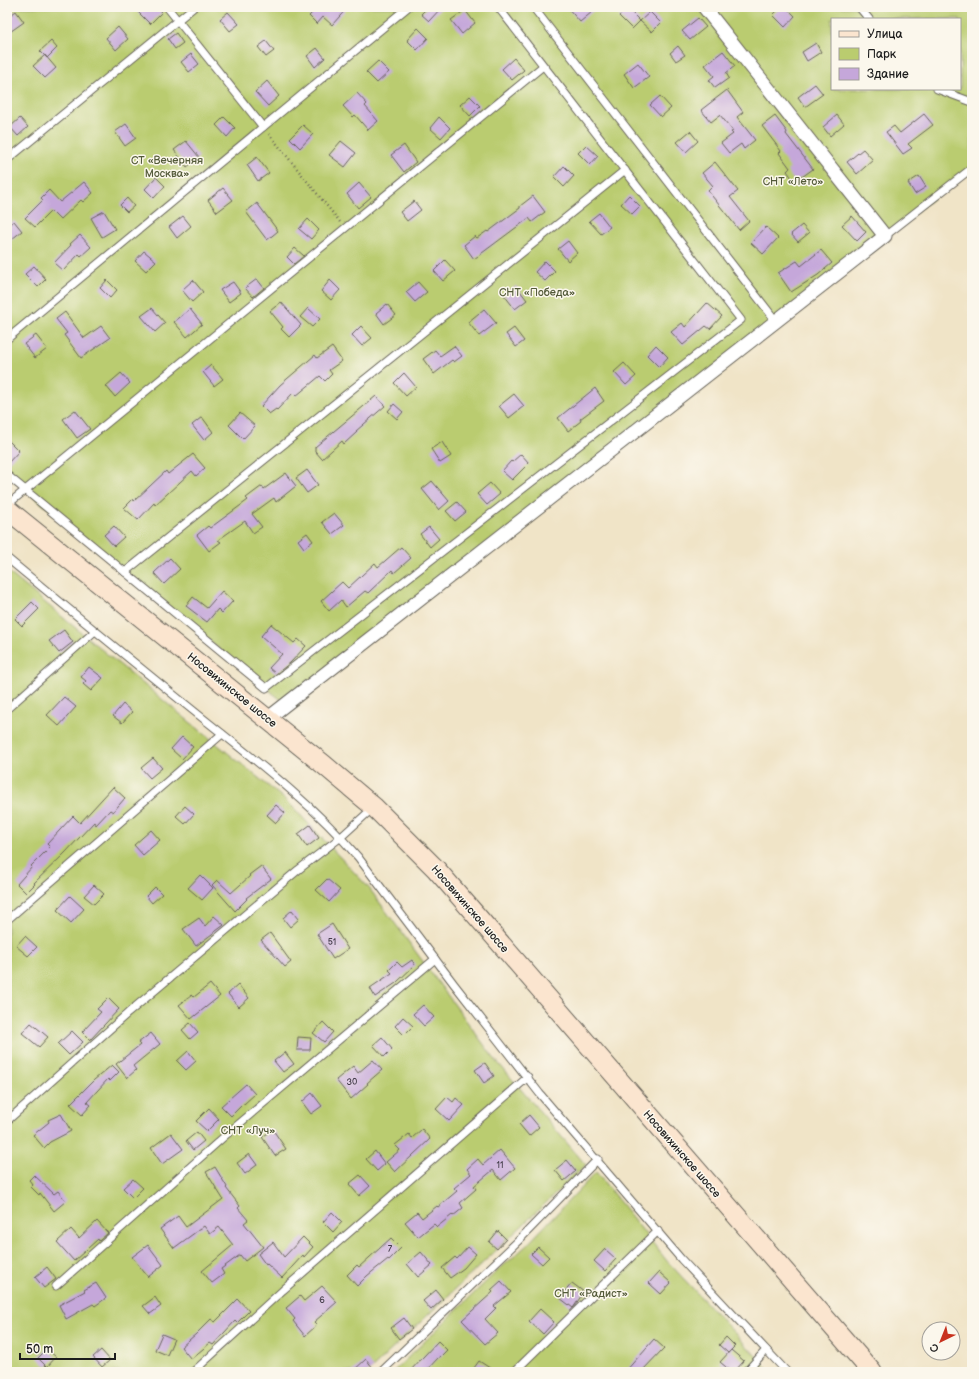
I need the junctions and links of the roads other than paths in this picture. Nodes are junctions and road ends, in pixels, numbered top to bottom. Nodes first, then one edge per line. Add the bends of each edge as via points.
1 (167, 7) edge
2 (194, 7) edge
3 (408, 7) edge
4 (498, 7) edge
5 (533, 7) edge
6 (704, 7) edge
7 (859, 7) edge
8 (868, 18) edge
9 (178, 21) junction
10 (544, 66) junction
11 (940, 90) edge
12 (972, 102) edge
13 (264, 127) junction
14 (7, 160) edge
15 (972, 168) edge
16 (625, 170) junction
17 (885, 236) junction
18 (776, 321) junction
19 (7, 339) edge
20 (7, 475) edge
21 (25, 490) junction
22 (7, 505) edge
23 (7, 509) edge
24 (7, 558) edge
25 (125, 572) junction
26 (95, 631) junction
27 (7, 709) edge
28 (267, 719) junction
29 (222, 734) junction
30 (374, 807) junction
31 (341, 837) junction
32 (7, 920) edge
33 (435, 959) junction
34 (528, 1077) junction
35 (7, 1121) edge
36 (598, 1160) junction
37 (658, 1231) junction
38 (56, 1286) dead end
39 (766, 1350) junction
40 (193, 1372) edge
41 (381, 1372) edge
42 (514, 1372) edge
43 (746, 1372) edge
44 (787, 1372) edge
45 (872, 1372) edge

1 - 9 lane
2 - 9 lane
3 - 13 lane
4 - 10 lane
5 - 18 lane
6 - 17 street
7 - 8 lane
9 - 13 lane
9 - 14 lane
10 - 16 lane
10 - 21 lane
11 - 12 lane
13 - 19 lane
15 - 17 lane
16 - 25 lane
16 - 25 lane via 741,320 266,688
17 - 18 street
18 - 28 street
20 - 21 lane
21 - 22 lane
21 - 25 lane
23 - 28 main road, Носовихинское шоссе
24 - 26 lane
26 - 27 lane
26 - 29 lane
28 - 30 main road, Носовихинское шоссе
29 - 31 lane via 284,784
29 - 32 lane
30 - 31 lane
30 - 45 main road, Носовихинское шоссе via 436,869
31 - 33 lane
31 - 35 lane via 128,1012
33 - 34 lane
33 - 38 lane via 227,1134
34 - 36 lane
34 - 40 lane via 283,1290
36 - 37 lane
36 - 41 lane via 518,1241
37 - 39 lane
37 - 42 lane
39 - 43 lane
39 - 44 lane

